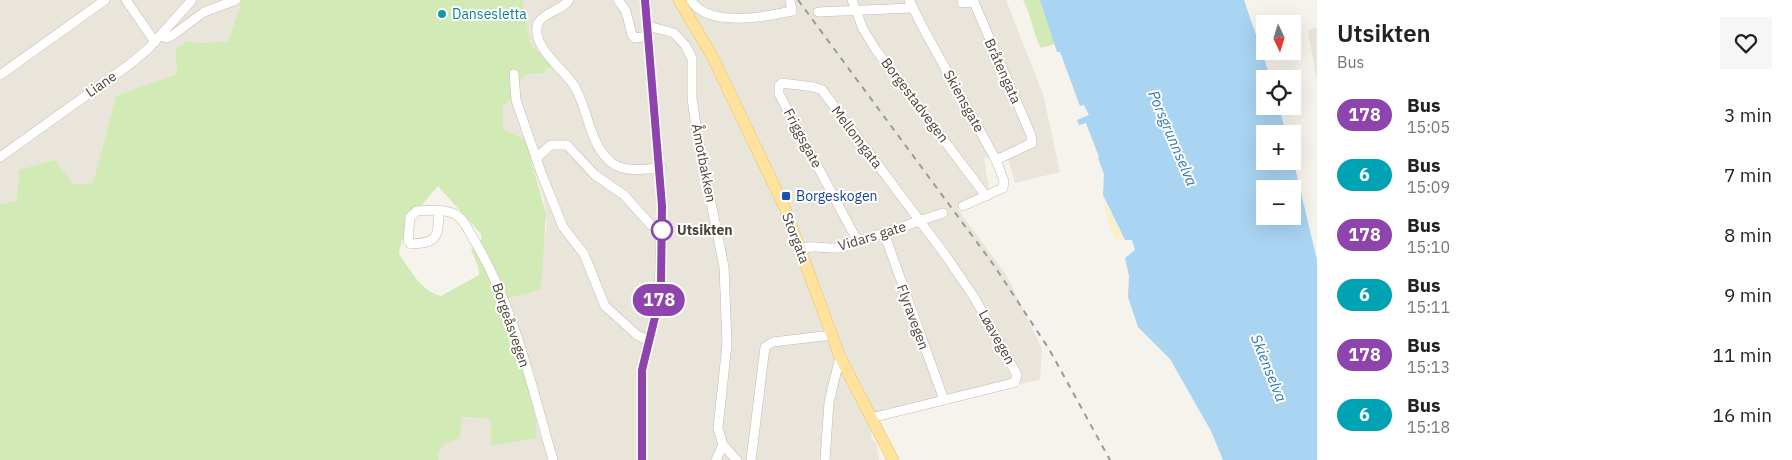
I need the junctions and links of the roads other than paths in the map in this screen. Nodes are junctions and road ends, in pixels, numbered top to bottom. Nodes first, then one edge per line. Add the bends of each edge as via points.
1 (105, 0) edge
2 (126, 0) edge
3 (192, 0) edge
4 (236, 0) edge
5 (569, 0) edge
6 (618, 0) edge
7 (645, 0) edge
8 (680, 0) edge
9 (691, 0) edge
10 (790, 0) edge
11 (852, 0) edge
12 (973, 1) edge
13 (962, 3) dead end
14 (911, 4) edge
15 (855, 10) junction
16 (818, 12) dead end
17 (648, 26) junction
18 (649, 36) junction
19 (158, 39) junction
20 (514, 74) dead end
21 (0, 75) edge
22 (779, 86) joint
23 (0, 157) edge
24 (536, 158) junction
25 (996, 160) junction
26 (661, 168) junction
27 (986, 196) junction
28 (963, 206) dead end
29 (439, 212) junction
30 (943, 213) dead end
31 (921, 220) junction
32 (662, 228) junction
33 (884, 233) junction
34 (858, 242) junction
35 (800, 249) junction
36 (832, 335) junction
37 (649, 341) junction
38 (840, 357) junction
39 (944, 400) junction
40 (873, 422) junction
41 (723, 445) junction
42 (553, 460) edge
43 (642, 460) edge
44 (716, 460) edge
45 (737, 460) edge
46 (751, 460) edge
47 (824, 460) edge
48 (893, 460) edge

1 - 21 street
2 - 19 street
3 - 19 street, Liane
4 - 19 street via 204,12 173,35
5 - 26 street via 541,18 536,27 547,57 573,84 593,136 615,165
6 - 18 street via 626,11 632,35 635,38
7 - 17 street
8 - 35 main road, Storgata via 701,35 784,206
9 - 10 street via 703,14 743,18 792,11
11 - 15 street, Borgestadvegen
12 - 13 street
12 - 25 street, Bråtengata via 1031,135 1032,143
14 - 15 street
14 - 25 street, Skiensgate
15 - 16 street
15 - 27 street, Borgestadvegen via 876,50
17 - 18 street
17 - 41 street, Åmotbakken via 674,33 692,58 692,98 697,133 724,267 727,344 718,418
18 - 26 street
19 - 23 street, Liane via 130,64
20 - 24 street via 516,100
22 - 31 street, Mellomgata via 785,82 822,90
22 - 34 street, Friggsgate via 780,94
24 - 32 street via 550,145 567,144 595,175 624,195 651,225
24 - 37 street via 560,220 584,254 606,306 636,334
25 - 27 street, Skiensgate via 1003,188
26 - 32 street
27 - 28 street
29 - 29 street, Borgeåsvegen via 417,211 410,217 407,238 411,244 426,244 433,240 438,231
29 - 42 street, Borgeåsvegen via 460,218 500,287
30 - 31 street, Vidars gate
31 - 33 street, Vidars gate
31 - 39 street, Løavegen via 974,297 1017,375 1015,382
32 - 37 street via 661,285
33 - 34 street, Vidars gate
33 - 39 street, Flyravegen
34 - 35 street, Vidars gate via 828,249 814,246
35 - 36 main road, Storgata
36 - 38 main road, Storgata
36 - 46 street via 773,342 765,347
37 - 43 street via 641,378
38 - 40 main road, Storgata
38 - 47 street via 829,402
39 - 40 street, Løavegen
40 - 48 main road, Storgata
41 - 44 street
41 - 45 street

